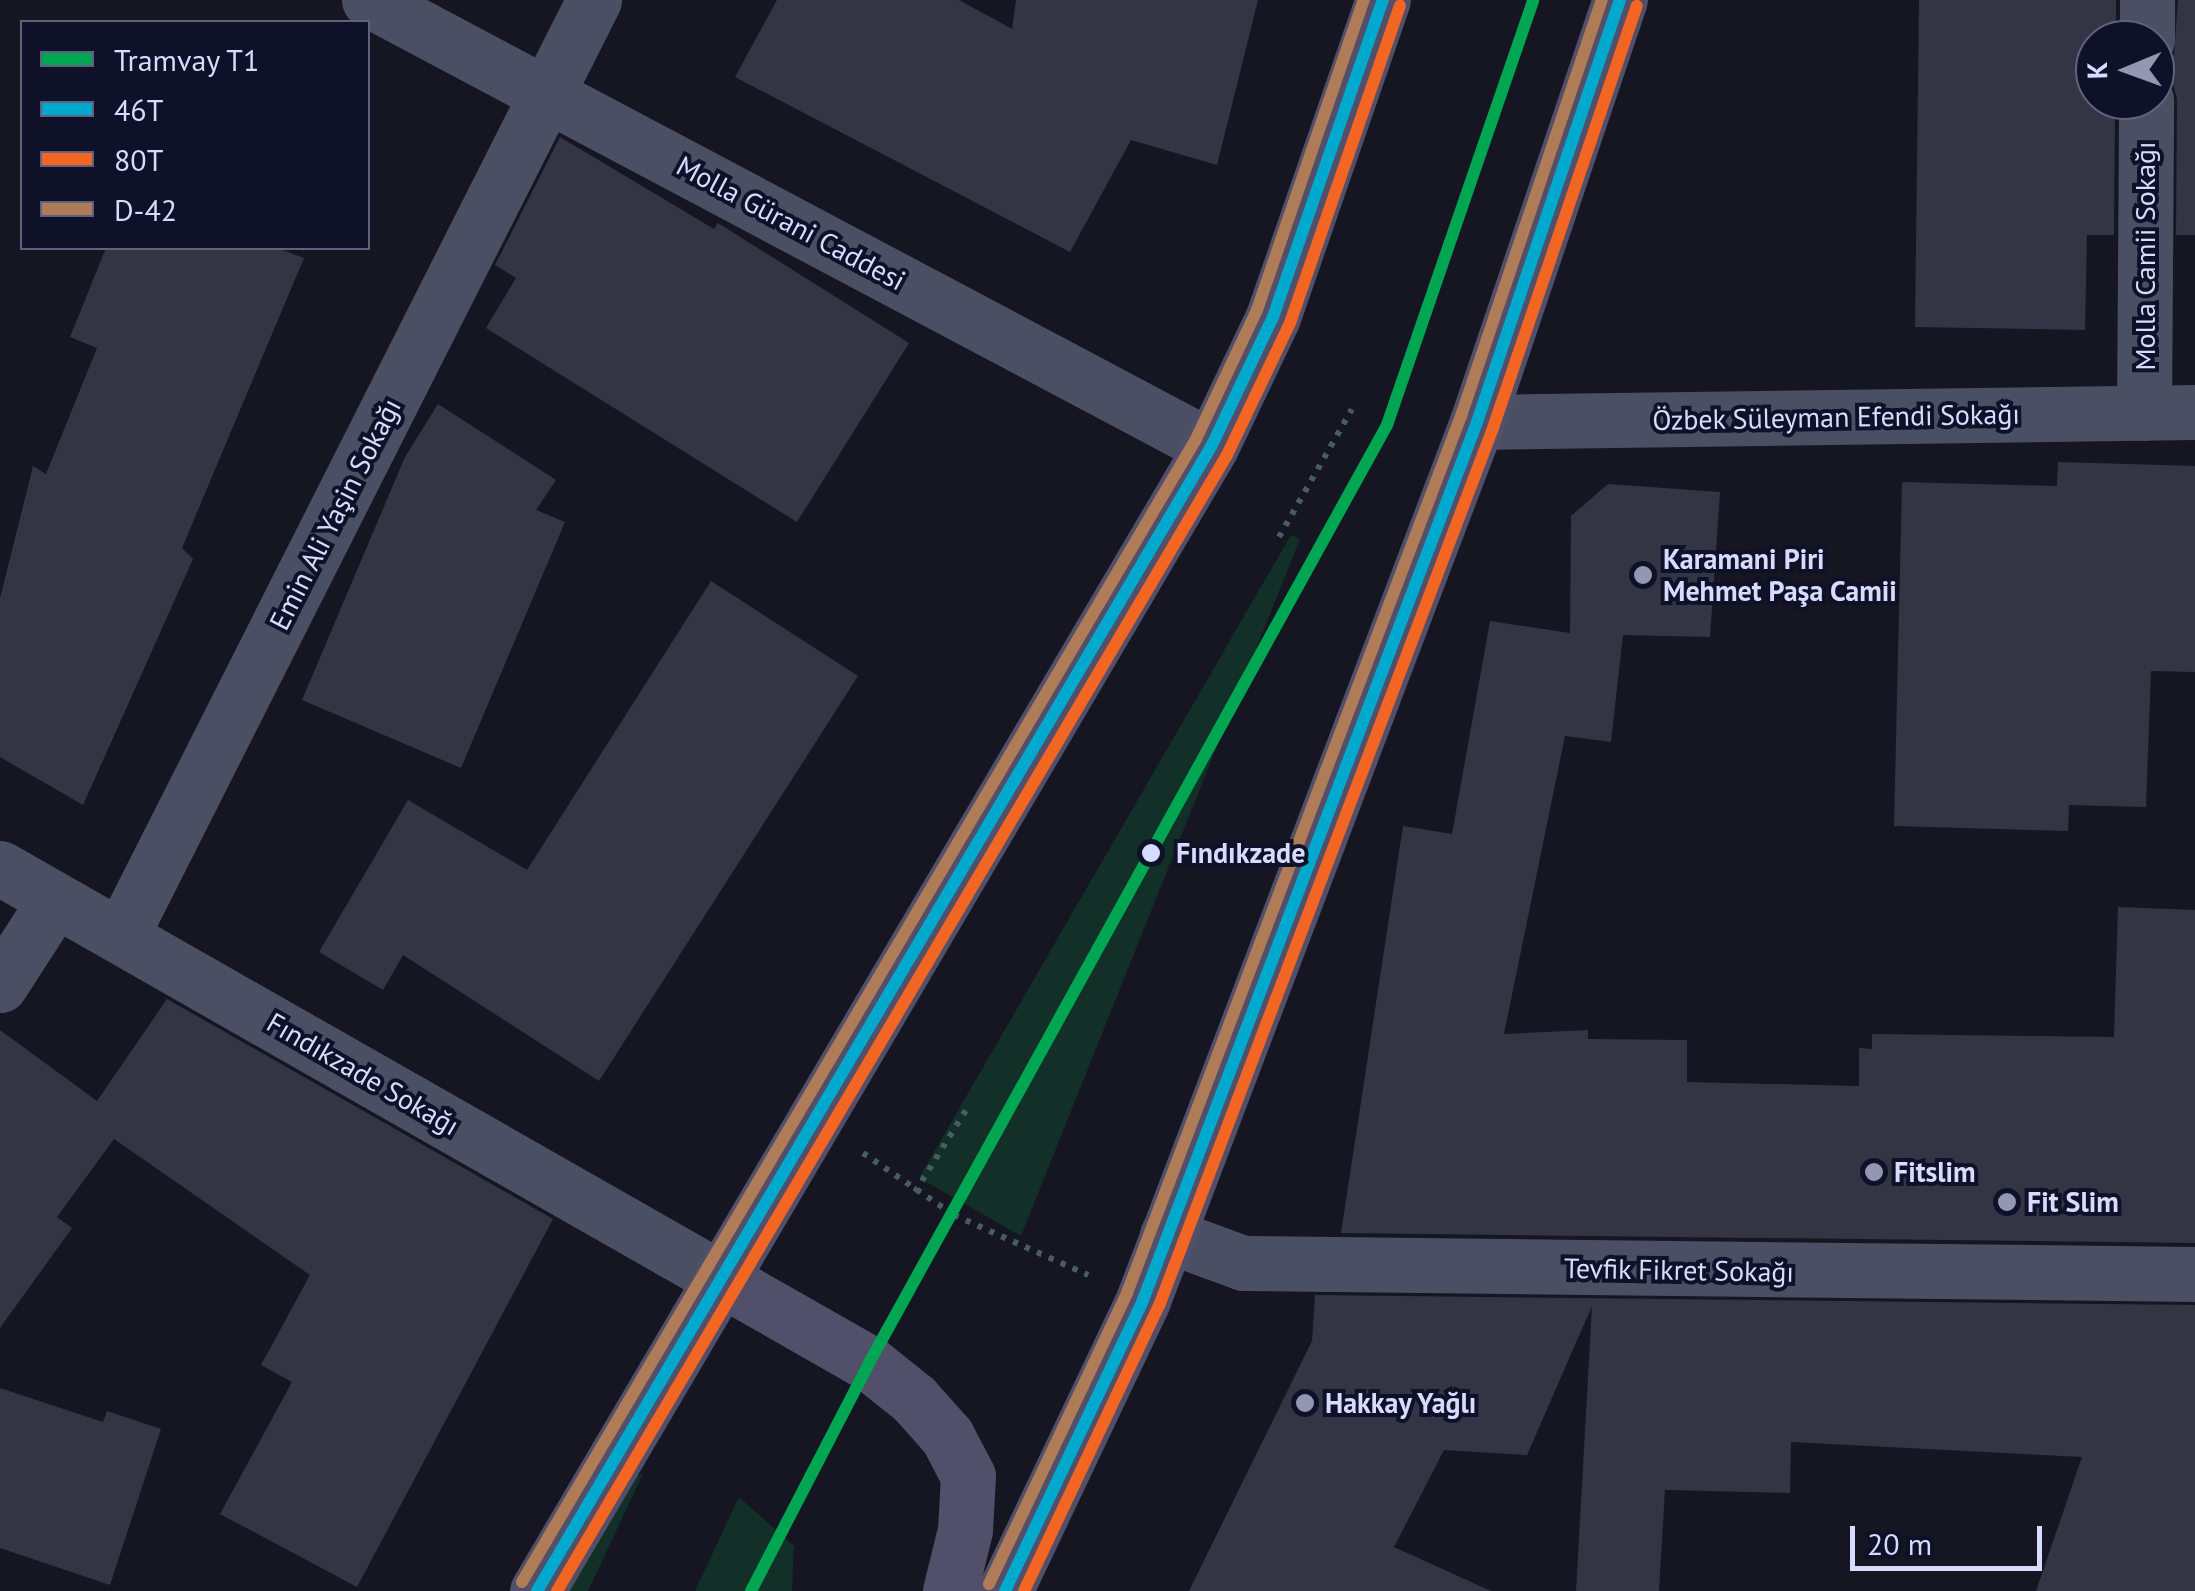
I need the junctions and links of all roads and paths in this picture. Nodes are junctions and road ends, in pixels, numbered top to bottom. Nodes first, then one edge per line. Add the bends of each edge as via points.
1 (370, 0) edge
2 (594, 0) edge
3 (1383, 0) edge
4 (1620, 0) edge
5 (548, 93) junction
6 (2148, 120) edge
7 (1352, 408) dead end
8 (2170, 412) edge
9 (1477, 422) junction
10 (1211, 448) junction
11 (1279, 538) dead end
12 (0, 868) edge
13 (53, 903) junction
14 (121, 936) junction
15 (0, 986) edge
16 (966, 1110) dead end
17 (818, 1120) junction
18 (915, 1192) junction
19 (1168, 1234) junction
20 (2195, 1274) edge
21 (725, 1281) junction
22 (1143, 1300) junction
23 (537, 1591) edge
24 (950, 1591) edge
25 (1005, 1591) edge

1 - 5 street, Molla Gürani Caddesi
2 - 5 street, Emin Ali Yaşin Sokağı
3 - 10 main road via 1273,317
4 - 9 main road
5 - 10 street, Molla Gürani Caddesi
5 - 14 street, Emin Ali Yaşin Sokağı
6 - 8 street, Molla Camii Sokağı
7 - 11 path
8 - 9 street, Özbek Süleyman Efendi Sokağı
9 - 19 main road
10 - 17 main road
12 - 13 street, Fındıkzade Sokağı
13 - 14 street, Fındıkzade Sokağı
13 - 15 street
14 - 21 street, Fındıkzade Sokağı
16 - 18 path
17 - 18 path
17 - 21 main road
18 - 22 path
19 - 20 street, Tevfik Fikret Sokağı via 1242,1263
19 - 22 main road
21 - 23 main road
21 - 24 main road via 869,1363 947,1436 968,1476 965,1530
22 - 25 main road

